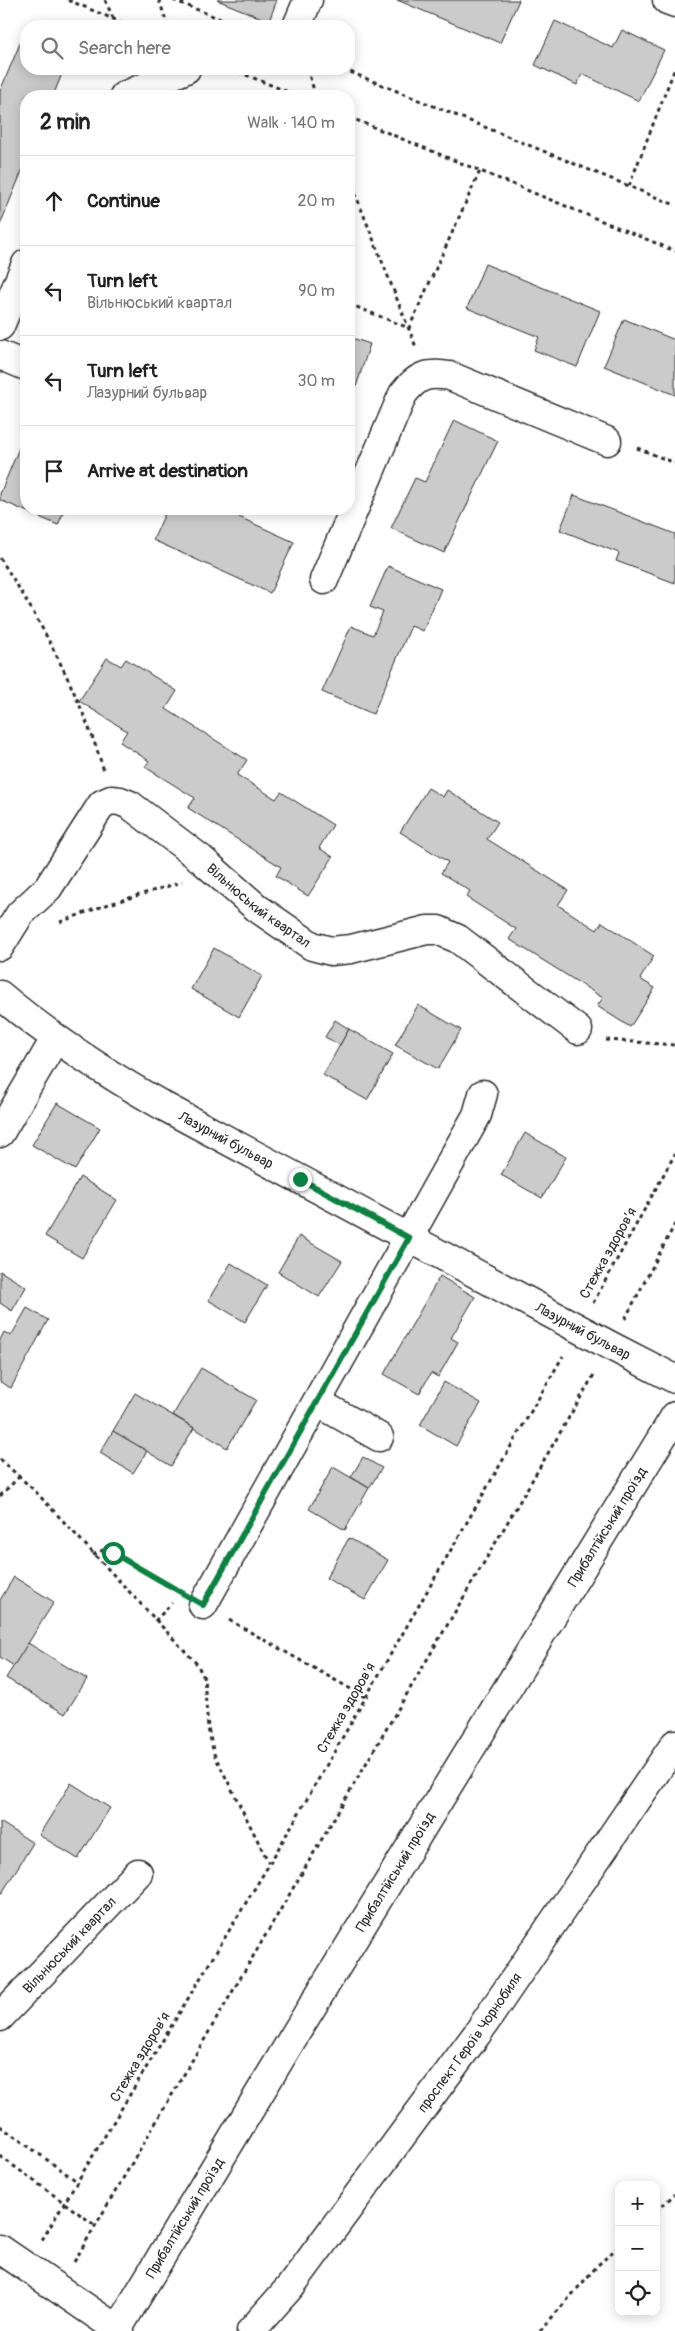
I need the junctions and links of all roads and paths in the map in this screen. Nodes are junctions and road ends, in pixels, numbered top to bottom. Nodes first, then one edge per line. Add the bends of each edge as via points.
1 (68, 0) edge
2 (105, 0) edge
3 (159, 0) edge
4 (173, 0) edge
5 (308, 0) edge
6 (667, 0) edge
7 (675, 3) edge
8 (114, 20) joint
9 (166, 20) edge
10 (223, 20) edge
11 (300, 20) edge
12 (675, 68) edge
13 (355, 74) edge
14 (172, 75) edge
15 (246, 75) edge
16 (309, 75) edge
17 (138, 90) edge
18 (283, 90) edge
19 (314, 90) edge
20 (355, 119) edge
21 (480, 171) junction
22 (629, 186) junction
23 (355, 193) edge
24 (675, 205) edge
25 (675, 251) edge
26 (20, 278) edge
27 (355, 306) edge
28 (0, 326) edge
29 (409, 328) junction
30 (0, 355) edge
31 (20, 363) edge
32 (423, 375) junction
33 (607, 441) joint
34 (675, 463) edge
35 (355, 498) edge
36 (348, 515) edge
37 (0, 558) edge
38 (324, 580) dead end
39 (110, 800) junction
40 (216, 872) junction
41 (59, 922) dead end
42 (0, 946) edge
43 (0, 995) edge
44 (578, 1030) joint
45 (55, 1039) junction
46 (675, 1045) edge
47 (483, 1094) dead end
48 (0, 1133) edge
49 (675, 1154) edge
50 (675, 1224) edge
51 (409, 1238) junction
52 (578, 1329) junction
53 (611, 1346) junction
54 (675, 1379) edge
55 (317, 1402) junction
56 (675, 1416) edge
57 (379, 1437) dead end
58 (0, 1459) edge
59 (20, 1476) junction
60 (0, 1496) edge
61 (94, 1555) junction
62 (192, 1599) junction
63 (155, 1621) junction
64 (365, 1697) junction
65 (675, 1744) edge
66 (270, 1863) junction
67 (138, 1873) dead end
68 (0, 2017) edge
69 (0, 2126) edge
70 (0, 2156) edge
71 (78, 2182) junction
72 (675, 2194) edge
73 (64, 2203) junction
74 (660, 2207) edge
75 (96, 2226) junction
76 (0, 2249) edge
77 (615, 2250) edge
78 (25, 2267) junction
79 (57, 2290) junction
80 (118, 2330) edge
81 (252, 2331) edge
82 (540, 2331) edge

1 - 8 path
2 - 8 path
3 - 9 path
4 - 10 path
5 - 11 street
6 - 7 street
12 - 22 path
13 - 22 path
14 - 17 street
15 - 18 path
16 - 19 path
20 - 21 path
21 - 25 path
21 - 29 path
22 - 24 path
23 - 29 path
26 - 28 street
27 - 29 path
29 - 32 path
30 - 31 street
32 - 33 street via 450,376
32 - 35 street via 412,382 403,394
33 - 34 path via 639,448
36 - 38 street
37 - 39 path via 56,655 92,737
39 - 40 street, Вільнюський квартал via 130,805
39 - 42 street via 102,804 56,877 20,914
40 - 41 path
40 - 44 street, Вільнюський квартал via 295,936 312,946 331,951 427,930 448,933
43 - 45 street, Лазурний бульвар
44 - 46 path via 606,1040
45 - 48 street
45 - 51 street, Лазурний бульвар via 165,1107
47 - 51 street via 477,1115
49 - 52 path, Стежка здоров’я
50 - 53 path
51 - 52 street, Лазурний бульвар
51 - 55 street
52 - 53 street, Лазурний бульвар
52 - 64 path, Стежка здоров’я
53 - 54 street, Лазурний бульвар
53 - 75 path
55 - 57 street
55 - 62 street
56 - 80 street, Прибалтійський проїзд via 297,2030
58 - 59 path
59 - 60 path
59 - 61 path
61 - 62 path via 103,1550 113,1553
61 - 63 path
62 - 63 path
62 - 64 path
63 - 66 path via 202,1672 214,1754
64 - 66 path, Стежка здоров’я
65 - 81 street, проспект Героїв Чорнобиля via 477,2034 290,2286
66 - 71 path, Стежка здоров’я
67 - 68 street, Вільнюський квартал
69 - 71 path
70 - 73 path
71 - 73 path, Стежка здоров’я
72 - 74 path
73 - 75 path
73 - 78 path, Стежка здоров’я
75 - 79 path
76 - 78 street
77 - 82 path
78 - 79 street
79 - 80 street

